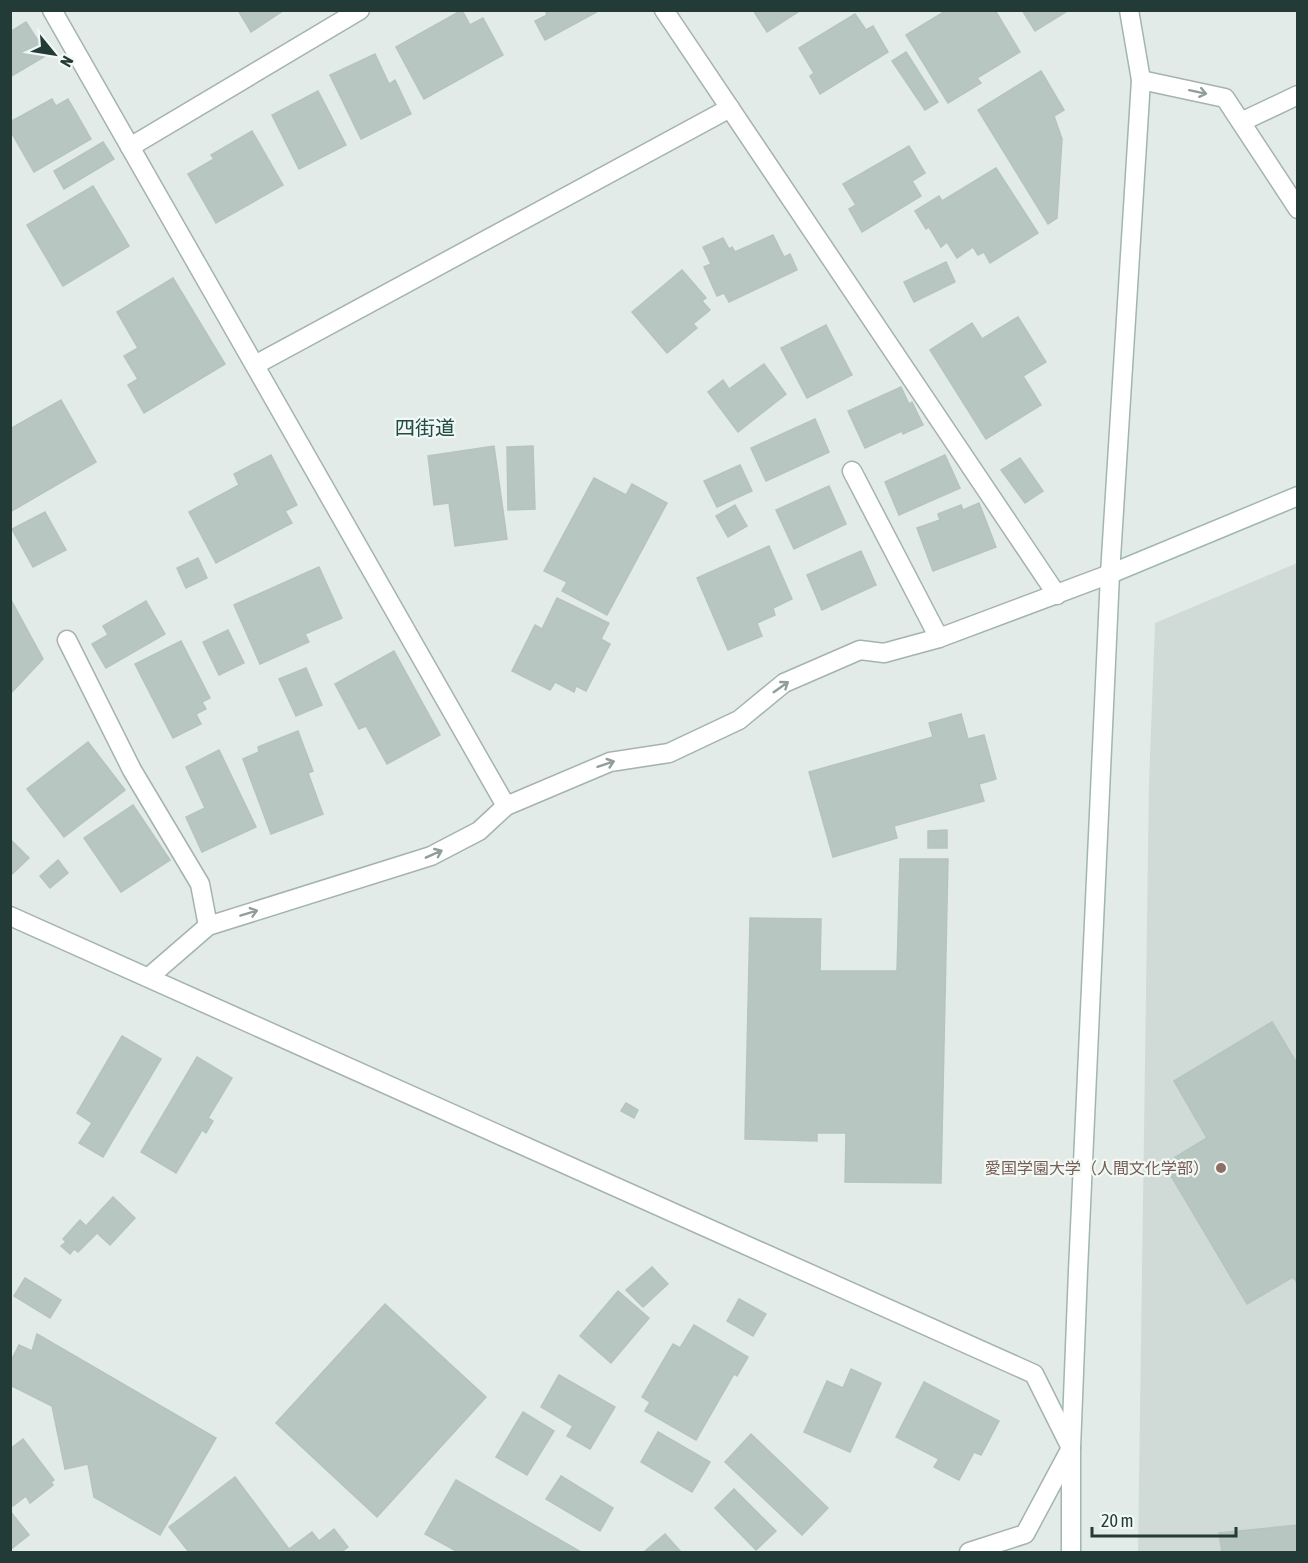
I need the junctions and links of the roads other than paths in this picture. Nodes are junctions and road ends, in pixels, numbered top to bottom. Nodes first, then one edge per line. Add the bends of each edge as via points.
1 (52, 10) edge
2 (360, 10) edge
3 (664, 10) edge
4 (1129, 10) edge
5 (1141, 80) junction
6 (1298, 95) edge
7 (730, 108) junction
8 (1241, 122) junction
9 (130, 147) junction
10 (1298, 209) edge
11 (255, 365) junction
12 (852, 471) dead end
13 (1298, 496) edge
14 (1110, 574) junction
15 (1057, 595) junction
16 (939, 638) junction
17 (67, 640) dead end
18 (506, 806) junction
19 (10, 916) edge
20 (208, 926) junction
21 (149, 977) junction
22 (1071, 1448) junction
23 (969, 1552) edge
24 (1071, 1552) edge

1 - 9 street
2 - 9 street
3 - 7 street
4 - 5 street
5 -> 8 street via 1225,98
5 - 14 street
6 - 8 street
7 - 11 street
7 - 15 street
8 - 10 street
9 - 11 street
11 - 18 street
12 - 16 street
13 - 14 street
14 - 15 street
14 - 22 street
15 - 16 street
18 -> 16 street via 610,762 669,753 740,720 784,683 860,650 884,653
17 - 20 street via 132,770 200,884
20 -> 18 street via 432,856 479,831
19 - 21 street
20 - 21 street
21 - 22 street via 1034,1374
22 - 23 street via 1025,1534
22 - 24 street

